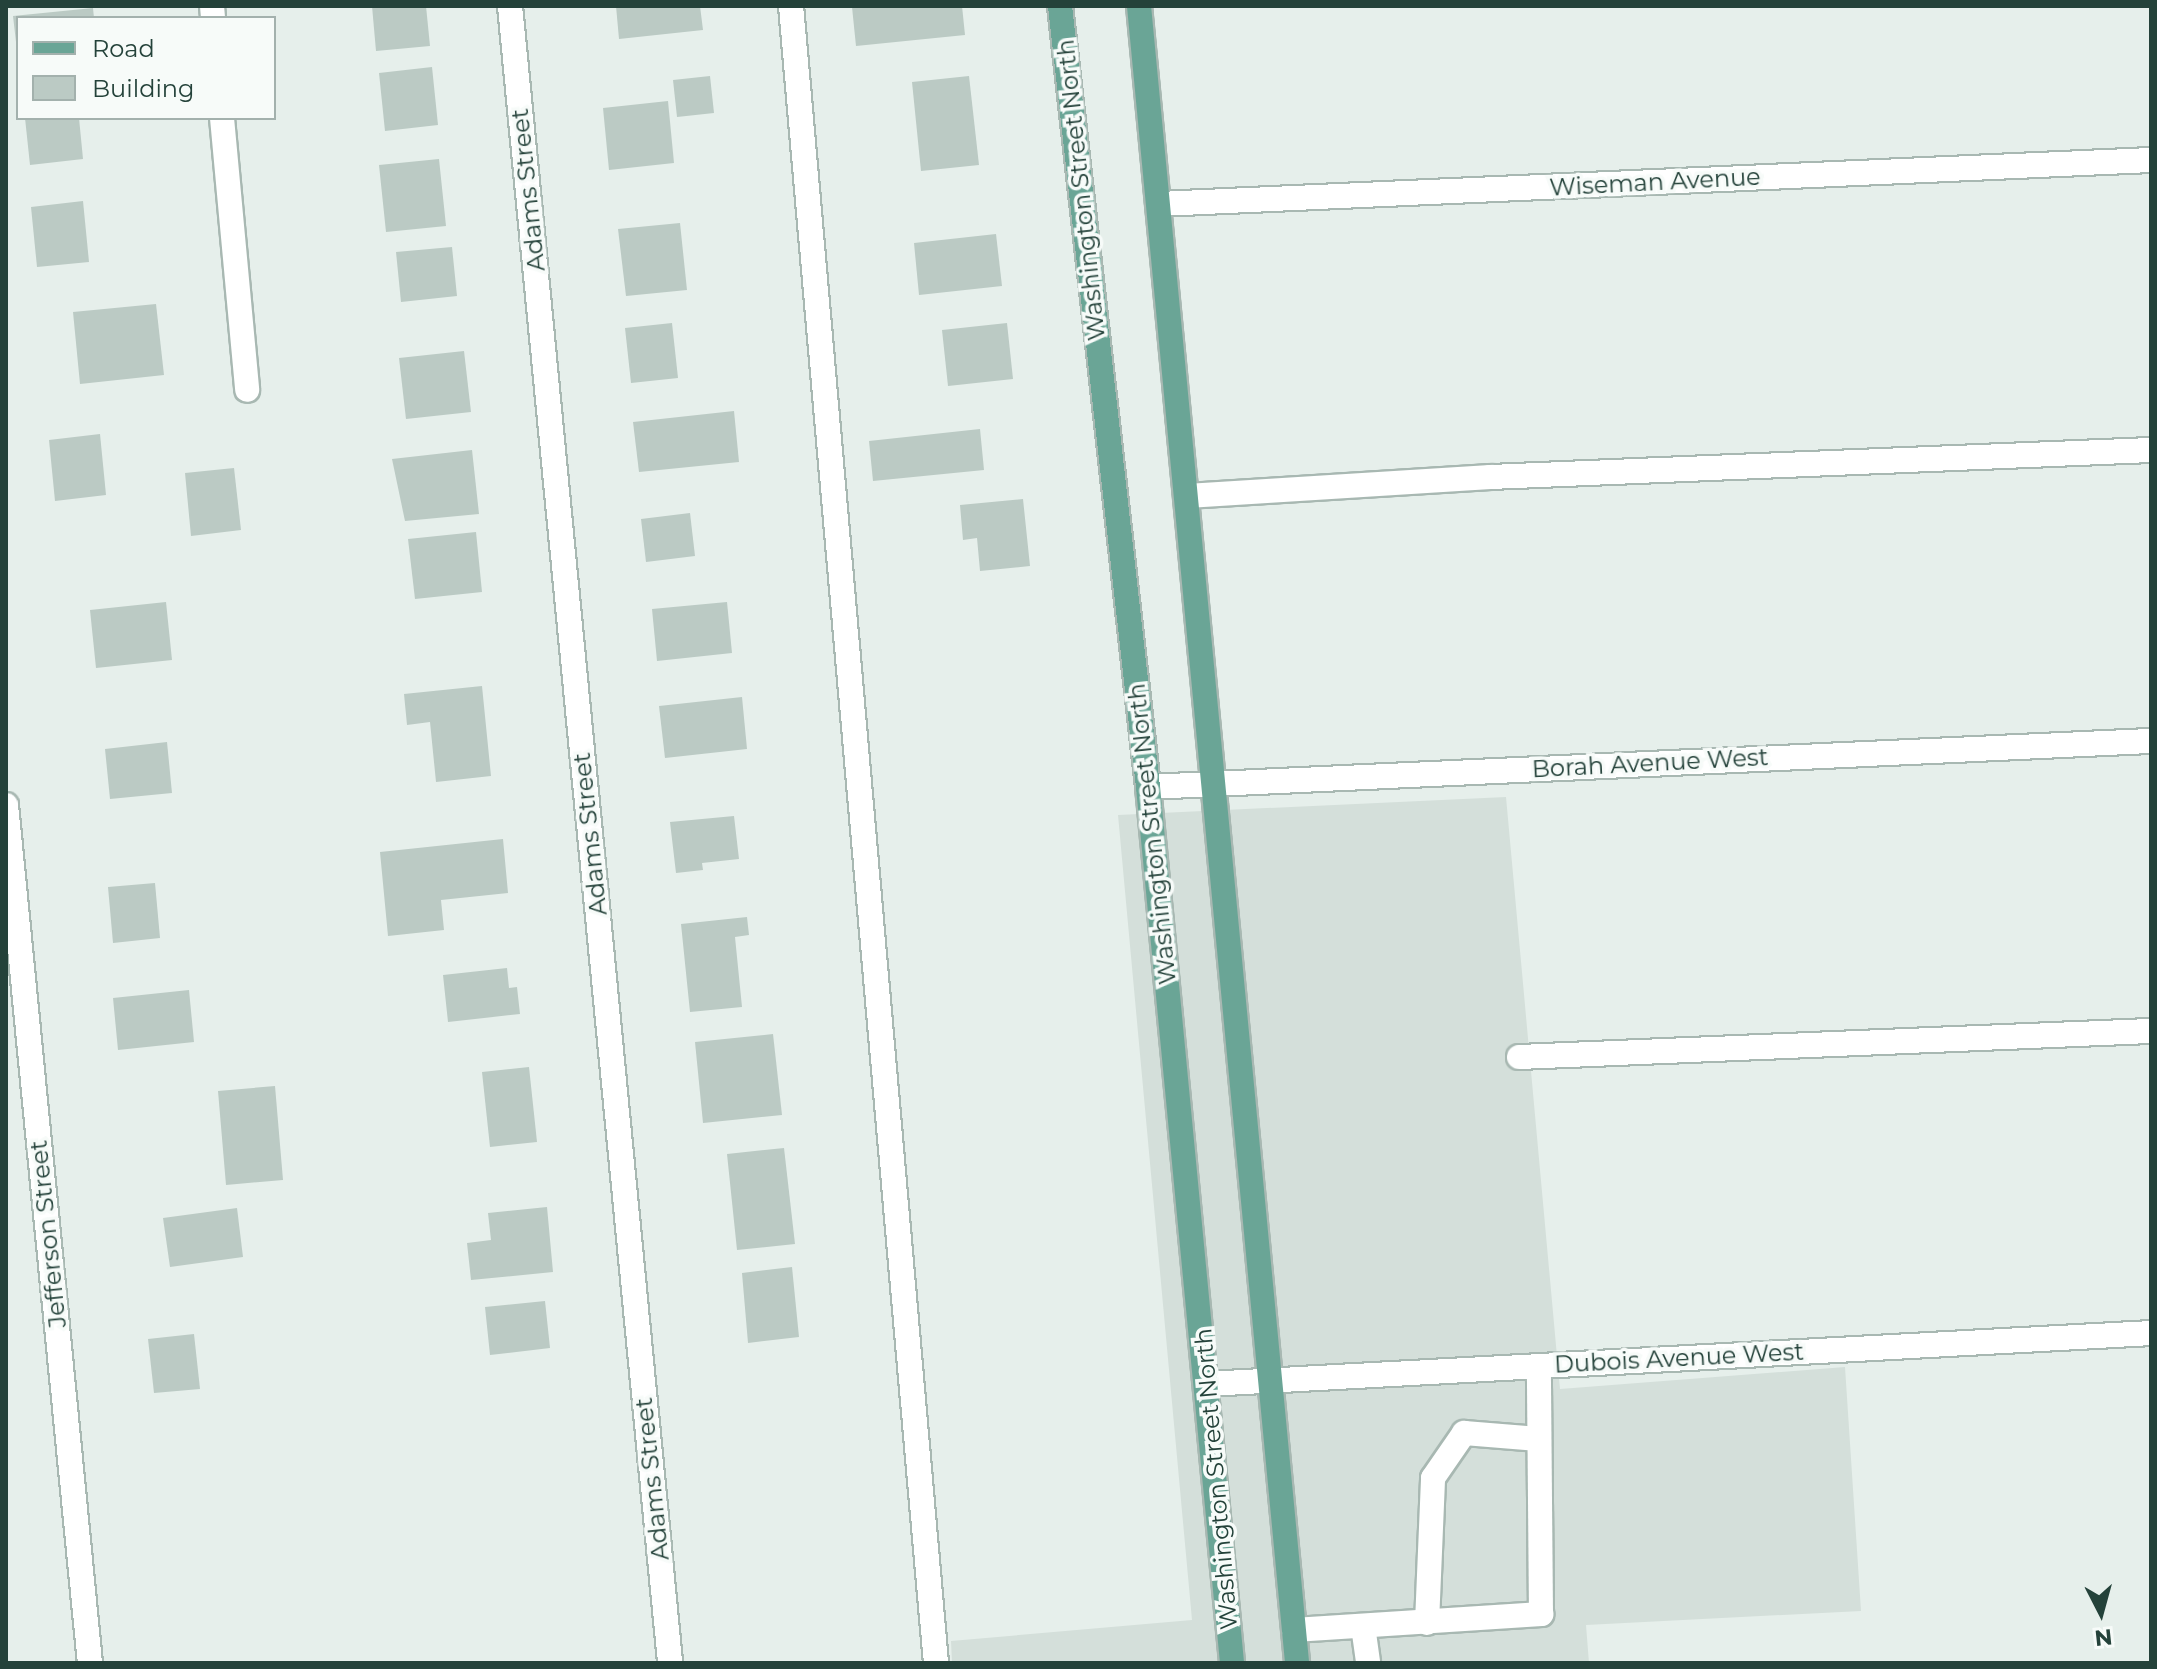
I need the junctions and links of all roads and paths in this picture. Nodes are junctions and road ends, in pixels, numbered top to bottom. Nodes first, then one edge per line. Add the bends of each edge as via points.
1 (510, 6) edge
2 (791, 6) edge
3 (1060, 6) edge
4 (1139, 6) edge
5 (222, 120) edge
6 (2151, 160) edge
7 (1159, 204) junction
8 (247, 390) dead end
9 (2151, 450) edge
10 (1187, 496) junction
11 (2151, 741) edge
12 (1213, 783) junction
13 (1148, 787) junction
14 (6, 805) edge
15 (9, 866) edge
16 (2151, 1031) edge
17 (1519, 1057) dead end
18 (2151, 1333) edge
19 (1539, 1366) junction
20 (1269, 1380) junction
21 (1207, 1384) junction
22 (1539, 1439) junction
23 (1427, 1623) junction
24 (1363, 1626) junction
25 (1294, 1630) junction
26 (90, 1663) edge
27 (670, 1663) edge
28 (936, 1663) edge
29 (1232, 1663) edge
30 (1297, 1663) edge
31 (1368, 1663) edge

1 - 27 street, Adams Street
2 - 28 street
3 - 13 main road, Washington Street North
4 - 7 main road
5 - 8 street
6 - 7 street, Wiseman Avenue
7 - 10 main road
9 - 10 street via 1506,476
10 - 12 main road
11 - 12 street, Borah Avenue West
12 - 13 street, Borah Avenue West
12 - 20 main road
13 - 21 main road, Washington Street North
14 - 15 street, Jefferson Street
15 - 26 street, Jefferson Street
16 - 17 street
18 - 19 street, Dubois Avenue West
19 - 20 street, Dubois Avenue West
19 - 22 street
20 - 21 street, Dubois Avenue West
20 - 25 main road
21 - 29 main road, Washington Street North
22 - 23 street via 1464,1433 1433,1478
22 - 23 street via 1541,1614
23 - 24 street
24 - 25 street
24 - 31 street
25 - 30 main road

